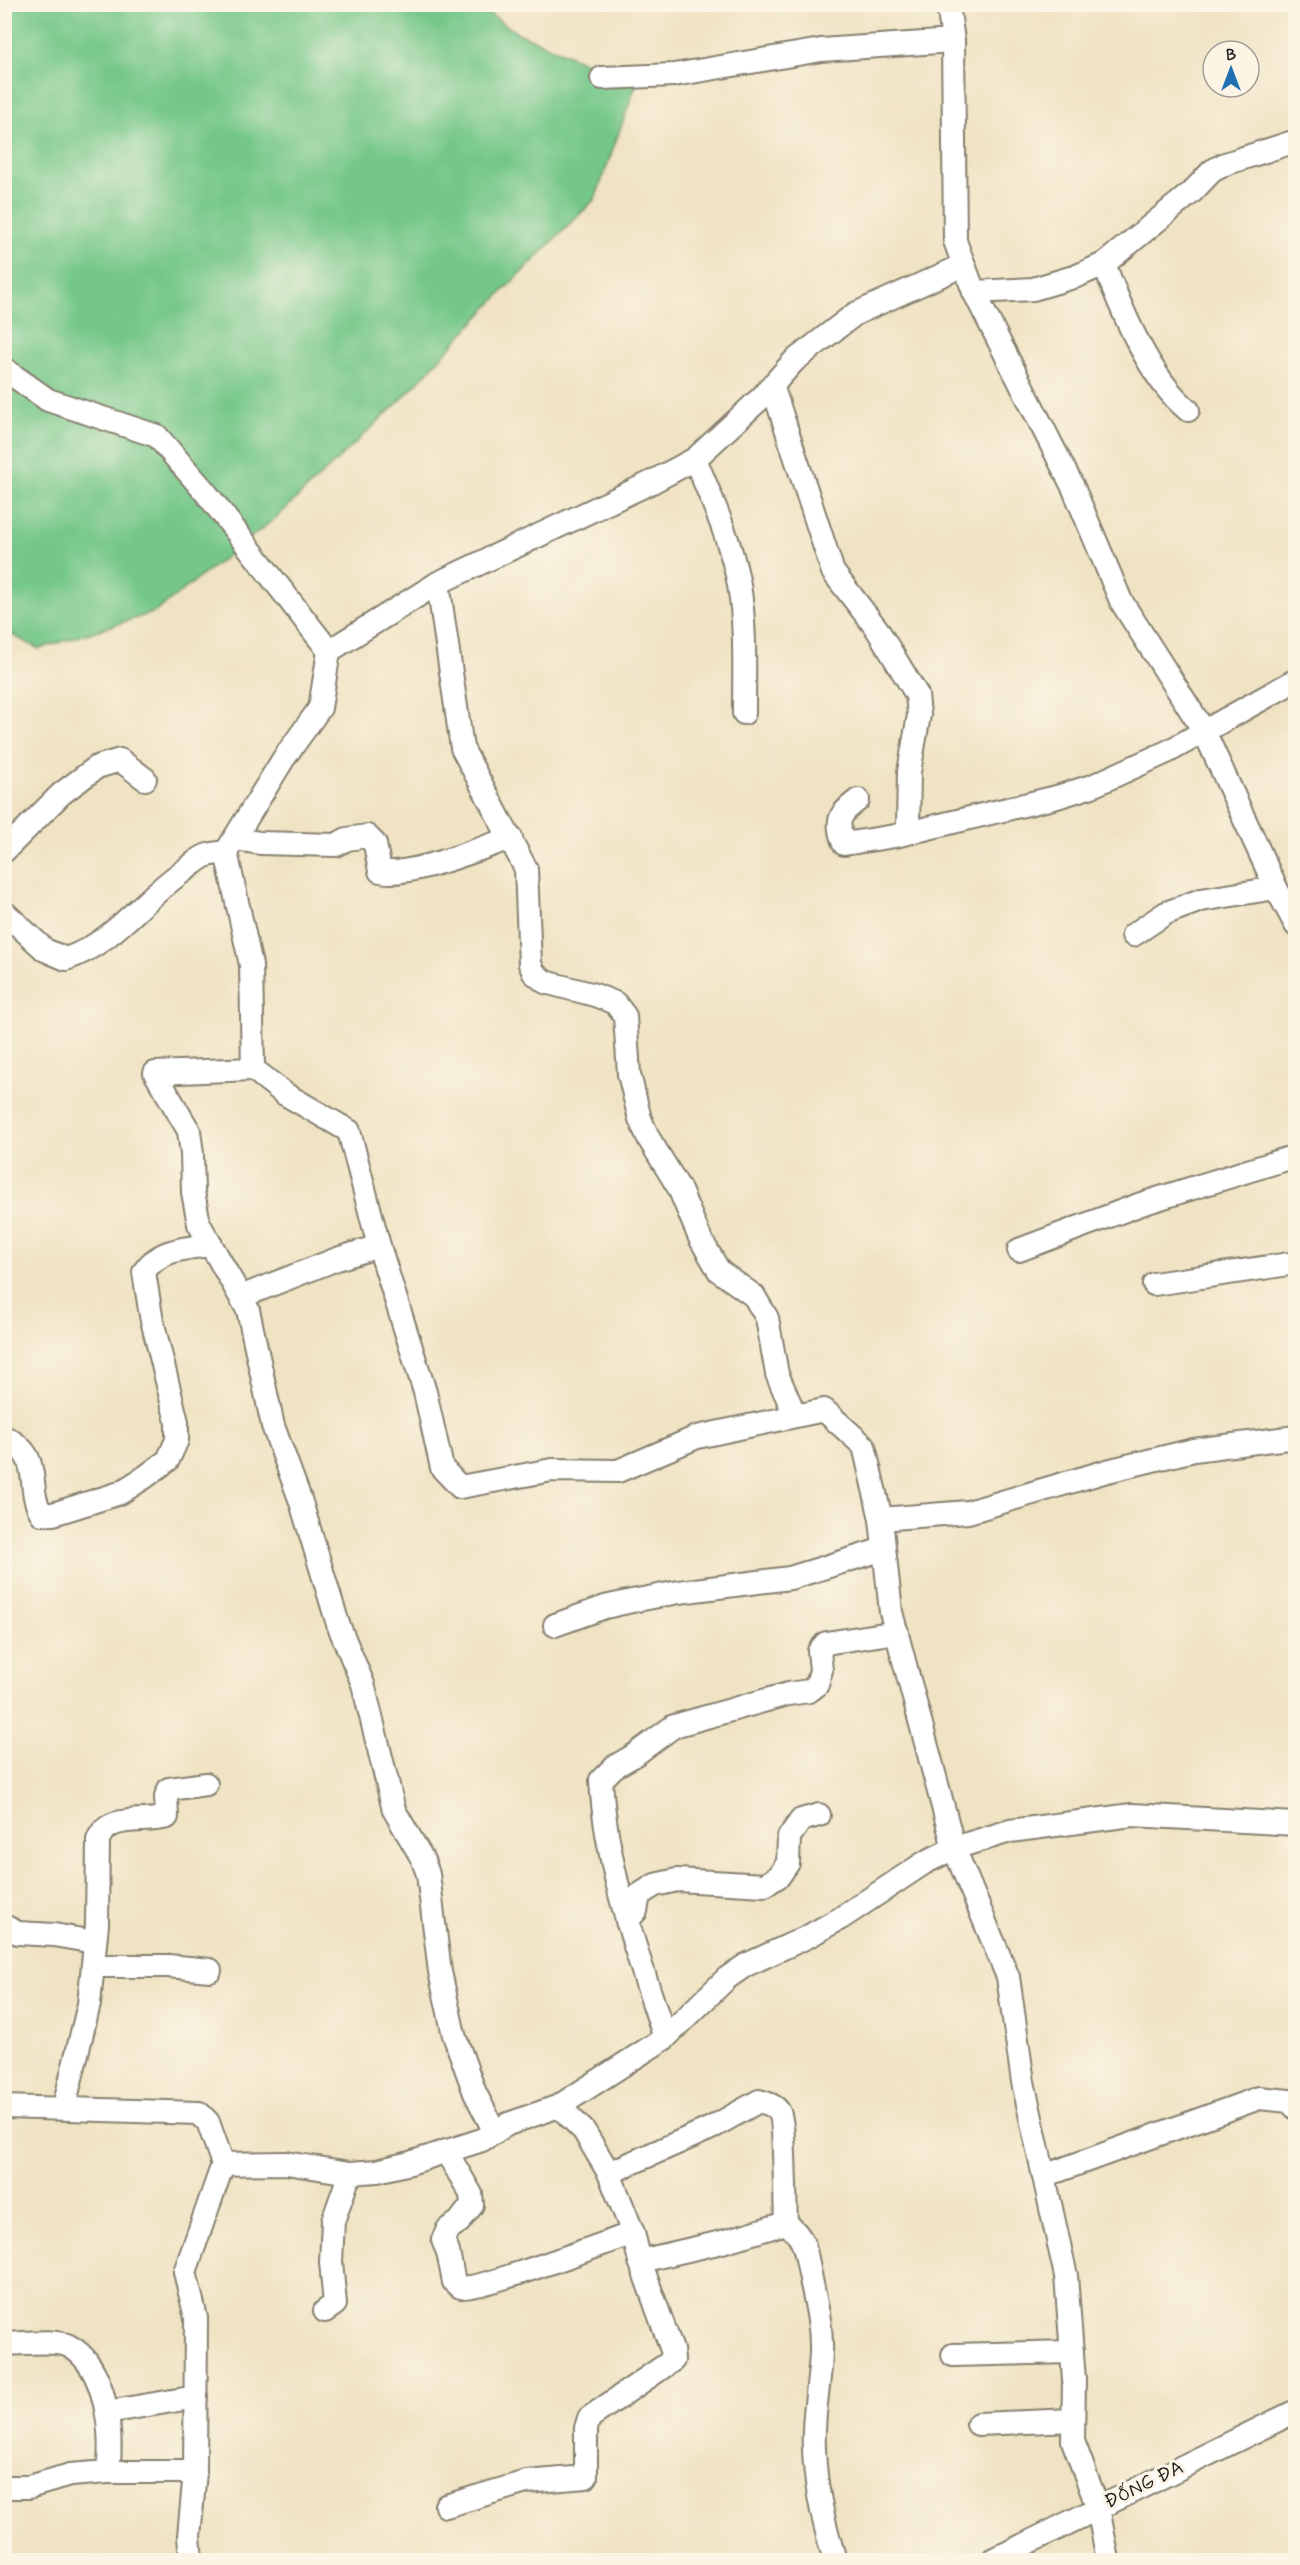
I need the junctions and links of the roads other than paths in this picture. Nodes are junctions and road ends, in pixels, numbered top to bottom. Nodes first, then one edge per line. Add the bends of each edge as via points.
1 (948, 4) edge
2 (953, 41) junction
3 (602, 78) dead end
4 (1296, 141) edge
5 (1104, 264) junction
6 (964, 265) junction
7 (974, 292) junction
8 (4, 369) edge
9 (772, 385) junction
10 (1188, 410) dead end
11 (695, 459) junction
12 (438, 583) junction
13 (328, 651) junction
14 (1296, 680) edge
15 (744, 713) dead end
16 (1204, 731) junction
17 (145, 779) dead end
18 (858, 800) dead end
19 (913, 832) junction
20 (511, 838) junction
21 (230, 845) junction
22 (4, 850) edge
23 (1276, 888) junction
24 (4, 912) edge
25 (1296, 925) edge
26 (1133, 935) dead end
27 (253, 1068) junction
28 (1296, 1156) edge
29 (211, 1245) junction
30 (379, 1246) junction
31 (1019, 1250) dead end
32 (1296, 1263) edge
33 (1154, 1284) dead end
34 (243, 1296) junction
35 (795, 1414) junction
36 (4, 1437) edge
37 (1296, 1437) edge
38 (881, 1519) junction
39 (884, 1549) junction
40 (555, 1626) dead end
41 (897, 1632) junction
42 (206, 1784) dead end
43 (819, 1815) dead end
44 (1296, 1824) edge
45 (954, 1848) junction
46 (627, 1921) junction
47 (4, 1926) edge
48 (94, 1942) junction
49 (93, 1966) junction
50 (210, 1971) dead end
51 (665, 2038) junction
52 (559, 2106) junction
53 (4, 2107) edge
54 (64, 2107) junction
55 (1296, 2108) edge
56 (495, 2132) junction
57 (446, 2151) junction
58 (223, 2164) junction
59 (350, 2173) junction
60 (609, 2173) junction
61 (1044, 2176) junction
62 (786, 2223) junction
63 (633, 2233) junction
64 (640, 2261) junction
65 (325, 2311) dead end
66 (4, 2344) edge
67 (1072, 2352) junction
68 (953, 2355) dead end
69 (196, 2397) junction
70 (1296, 2411) edge
71 (107, 2412) junction
72 (1073, 2420) junction
73 (978, 2424) dead end
74 (108, 2472) junction
75 (195, 2472) junction
76 (4, 2487) edge
77 (446, 2506) dead end
78 (1098, 2508) junction
79 (191, 2560) edge
80 (835, 2560) edge
81 (993, 2560) edge
82 (1108, 2560) edge

1 - 2 street
2 - 3 street via 821,50 674,75
2 - 6 street via 955,241
4 - 5 street via 1212,171
5 - 7 street via 1034,289
5 - 10 street via 1159,381
6 - 7 street
6 - 9 street via 855,314 794,361
7 - 16 street via 1073,487 1121,601
8 - 13 street via 48,400 157,436 207,494
9 - 11 street
9 - 19 street via 833,572 877,629 917,695 919,715 909,772 908,826
11 - 12 street
11 - 15 street via 722,525 739,585 744,632
12 - 13 street
12 - 20 street via 462,748
13 - 21 street via 320,708
14 - 16 street
16 - 19 street via 1092,786
16 - 23 street
17 - 22 street via 120,760 97,767 61,794
18 - 19 street via 842,811 838,829 844,844
20 - 21 street via 389,874 380,871 375,844 367,836 336,845
20 - 35 street via 526,869 529,953 534,973 545,982 615,1003 625,1016 629,1074 640,1119 679,1188 718,1271 754,1296 766,1318 777,1374
21 - 24 street via 166,882 103,939 66,959 45,950
21 - 27 street via 250,965
23 - 25 street
23 - 26 street via 1201,900 1166,913
27 - 29 street via 155,1073 189,1131 199,1224
27 - 30 street via 285,1094 349,1131
28 - 31 street via 1141,1204
29 - 34 street
29 - 36 street via 182,1248 160,1256 144,1272 177,1422 177,1440 168,1460 120,1494 42,1514 36,1506 35,1480 29,1461 20,1445
30 - 34 street
30 - 35 street via 425,1392 442,1468 460,1487 552,1470 618,1471 697,1437
32 - 33 street
34 - 56 street via 273,1426 338,1624 363,1684 394,1810 428,1874 440,1972 454,2036 471,2085
35 - 38 street via 824,1410 864,1446
37 - 38 street via 1194,1450 968,1512
38 - 39 street
39 - 40 street via 790,1578 678,1592 605,1607
39 - 41 street
41 - 45 street
41 - 46 street via 826,1643 819,1651 821,1670 817,1685 809,1691 674,1725 601,1780 609,1851
42 - 48 street via 169,1790 167,1817 112,1823 101,1832
43 - 46 street via 801,1820 789,1837 788,1863 779,1876 765,1885 677,1880 655,1885 639,1895 636,1911
44 - 45 street via 1132,1815 1010,1831
45 - 51 street via 924,1863 841,1918 746,1965 727,1978
45 - 61 street via 1008,1977 1023,2082
46 - 51 street
47 - 48 street via 18,1933
48 - 49 street
49 - 50 street via 168,1966
49 - 54 street via 89,2004
51 - 52 street
52 - 56 street
52 - 60 street via 584,2132
53 - 54 street
54 - 58 street via 199,2113 208,2122
55 - 61 street via 1289,2101 1259,2098
56 - 57 street
57 - 59 street via 388,2168
57 - 63 street via 471,2194 472,2205 448,2229 443,2240 454,2282 461,2287 510,2276
58 - 59 street via 286,2163
58 - 69 street via 186,2268 196,2318
59 - 65 street via 333,2221 335,2304
60 - 62 street via 711,2128 759,2101 770,2104 780,2112 784,2128
60 - 63 street
61 - 67 street via 1066,2276
62 - 64 street
62 - 80 street via 799,2234 805,2247 820,2323 814,2450
63 - 64 street
64 - 77 street via 672,2350 672,2360 590,2418 586,2428 586,2477 526,2482
66 - 71 street via 69,2346 91,2368
67 - 68 street
67 - 72 street
69 - 71 street
69 - 75 street
70 - 78 street, ĐỐNG ĐA
71 - 74 street
72 - 73 street
72 - 78 street via 1073,2441
74 - 75 street
74 - 76 street via 70,2475 29,2487
75 - 79 street
78 - 81 street, ĐỐNG ĐA
78 - 82 street

